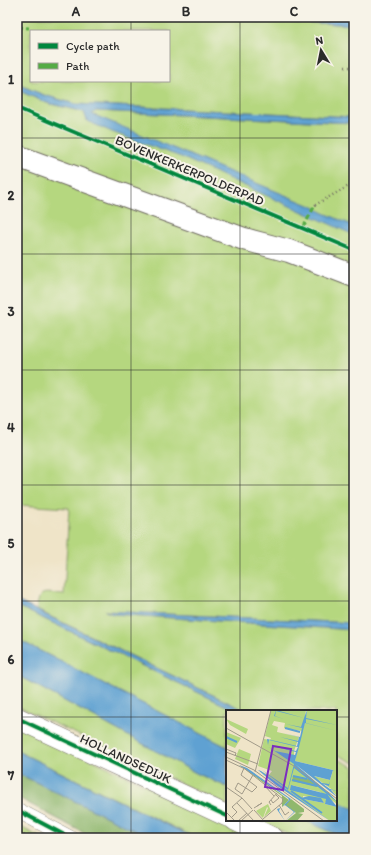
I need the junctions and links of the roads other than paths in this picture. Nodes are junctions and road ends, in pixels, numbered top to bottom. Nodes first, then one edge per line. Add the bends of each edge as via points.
1 (17, 141) edge
2 (17, 156) edge
3 (289, 251) junction
4 (354, 276) edge
5 (17, 718) edge
6 (17, 810) edge
7 (226, 816) edge
8 (237, 821) edge
9 (70, 838) edge
10 (273, 838) edge

1 - 3 highway via 246,227
2 - 3 highway via 244,239
3 - 4 highway
5 - 7 street, HOLLANDSEDIJK
6 - 9 street
8 - 10 street

